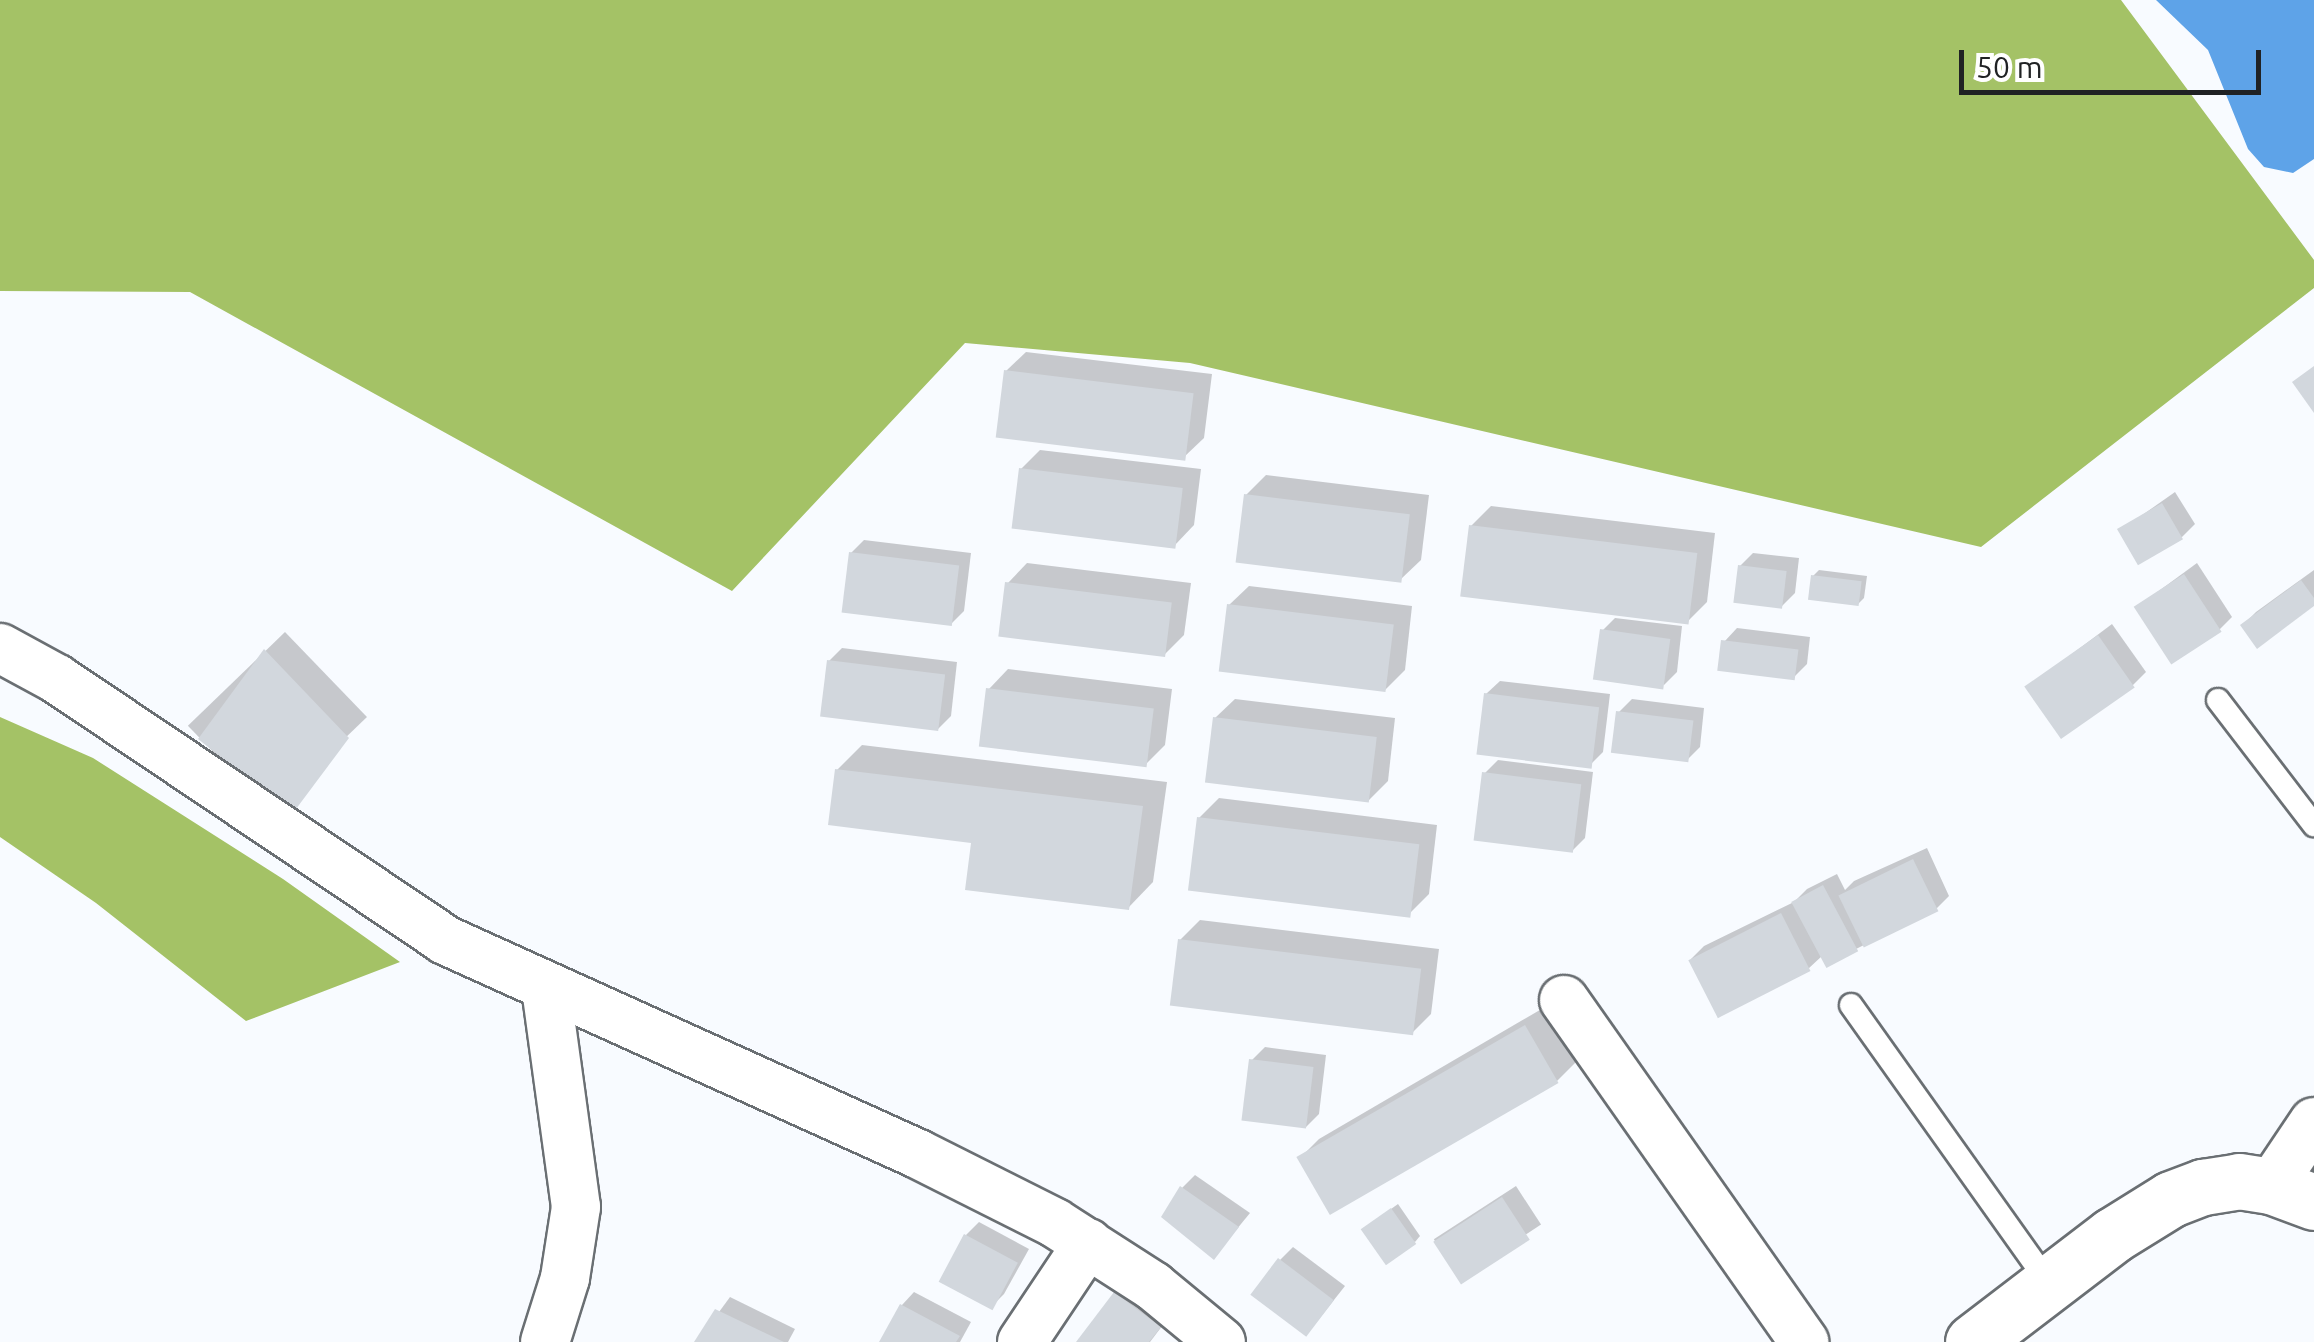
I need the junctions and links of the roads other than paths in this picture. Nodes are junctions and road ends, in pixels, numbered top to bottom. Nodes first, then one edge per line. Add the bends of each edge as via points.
1 (0, 648) edge
2 (2218, 700) dead end
3 (2314, 825) edge
4 (546, 988) junction
5 (1564, 1000) dead end
6 (1851, 1005) dead end
7 (2314, 1122) edge
8 (2293, 1194) edge
9 (1088, 1243) junction
10 (2049, 1284) junction
11 (545, 1342) edge
12 (1022, 1342) edge
13 (1221, 1342) edge
14 (1804, 1342) edge
15 (1974, 1342) edge

1 - 4 street via 57,679 397,912
2 - 3 lane
4 - 9 street via 918,1154
4 - 11 street via 576,1206 565,1278
5 - 14 street
6 - 10 lane
7 - 8 street
8 - 10 street via 2239,1181 2203,1187 2113,1235
9 - 12 street
9 - 13 street
10 - 15 street

